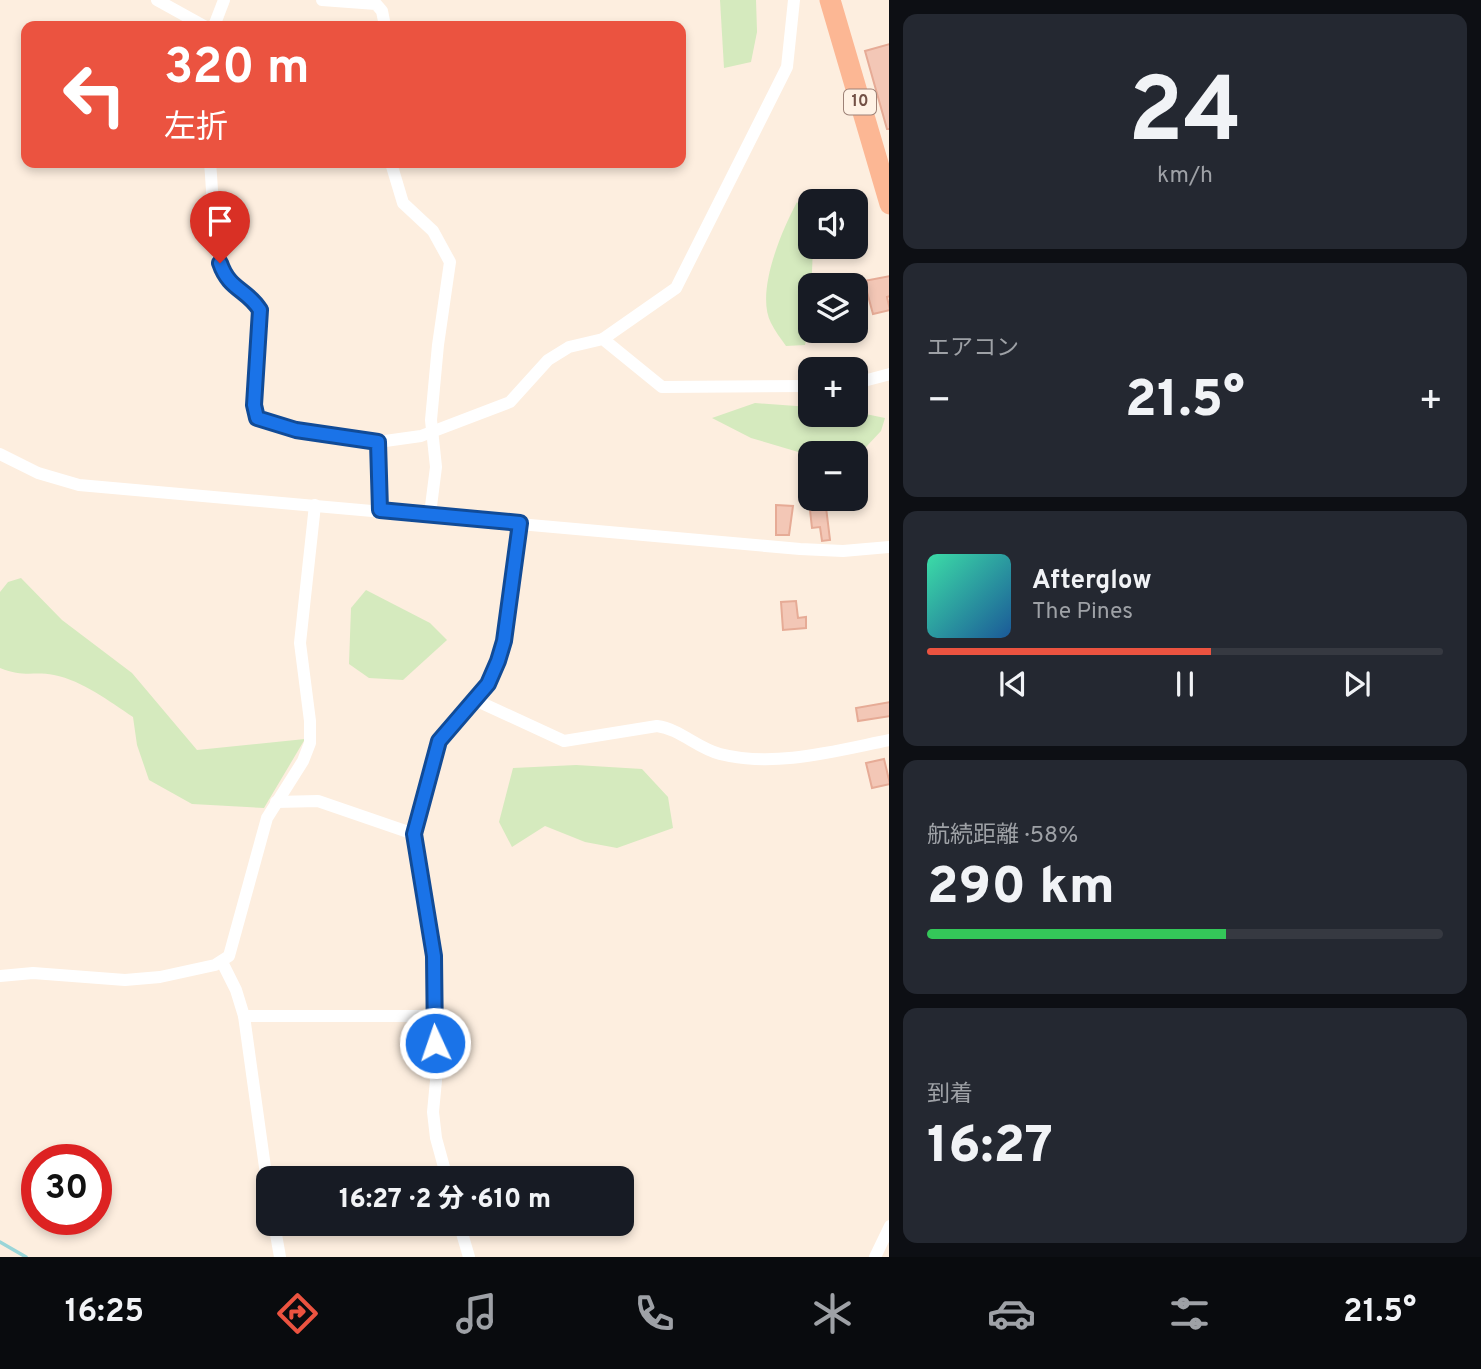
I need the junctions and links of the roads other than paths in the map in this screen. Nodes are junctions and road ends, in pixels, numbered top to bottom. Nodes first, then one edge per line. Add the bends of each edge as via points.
1 (157, 0) edge
2 (224, 0) edge
3 (322, 0) edge
4 (793, 0) edge
5 (830, 0) edge
6 (195, 21) edge
7 (216, 21) edge
8 (384, 21) edge
9 (211, 168) edge
10 (392, 168) edge
11 (889, 201) edge
12 (603, 340) junction
13 (889, 374) edge
14 (868, 380) edge
15 (798, 386) edge
16 (433, 432) junction
17 (378, 442) junction
18 (0, 454) edge
19 (315, 505) junction
20 (380, 510) junction
21 (430, 514) junction
22 (520, 523) junction
23 (889, 547) edge
24 (475, 700) junction
25 (889, 740) edge
26 (276, 802) junction
27 (414, 834) junction
28 (222, 962) junction
29 (0, 976) edge
30 (244, 1016) junction
31 (432, 1016) junction
32 (265, 1166) edge
33 (444, 1166) edge
34 (889, 1228) edge
35 (276, 1236) edge
36 (463, 1236) edge
37 (280, 1257) edge
38 (469, 1257) edge
39 (875, 1257) edge

1 - 6 street
2 - 7 street
3 - 8 street via 376,4
4 - 12 street via 787,67 676,288
5 - 11 highway, 10
9 - 17 street via 224,276 260,310 257,418 296,430
10 - 16 street via 403,203 433,231 450,262 438,345
12 - 15 street via 662,387
12 - 16 street via 569,347 548,360 510,401
13 - 14 street
16 - 17 street
16 - 21 street via 436,467
17 - 20 street
18 - 19 street via 38,473 79,485
19 - 20 street
19 - 26 street via 300,643 310,743
20 - 21 street
21 - 22 street
22 - 23 street via 800,549
22 - 24 street via 504,641 488,684
24 - 25 street via 564,741 657,726 715,753 738,758 786,758
24 - 27 street via 439,741
26 - 27 street via 329,804
26 - 28 street via 267,818 234,946
27 - 31 street via 434,956
28 - 29 street via 125,980 33,973
28 - 30 street
30 - 31 street
30 - 32 street
31 - 33 street via 437,1070 433,1112
34 - 39 street
35 - 37 street
36 - 38 street

